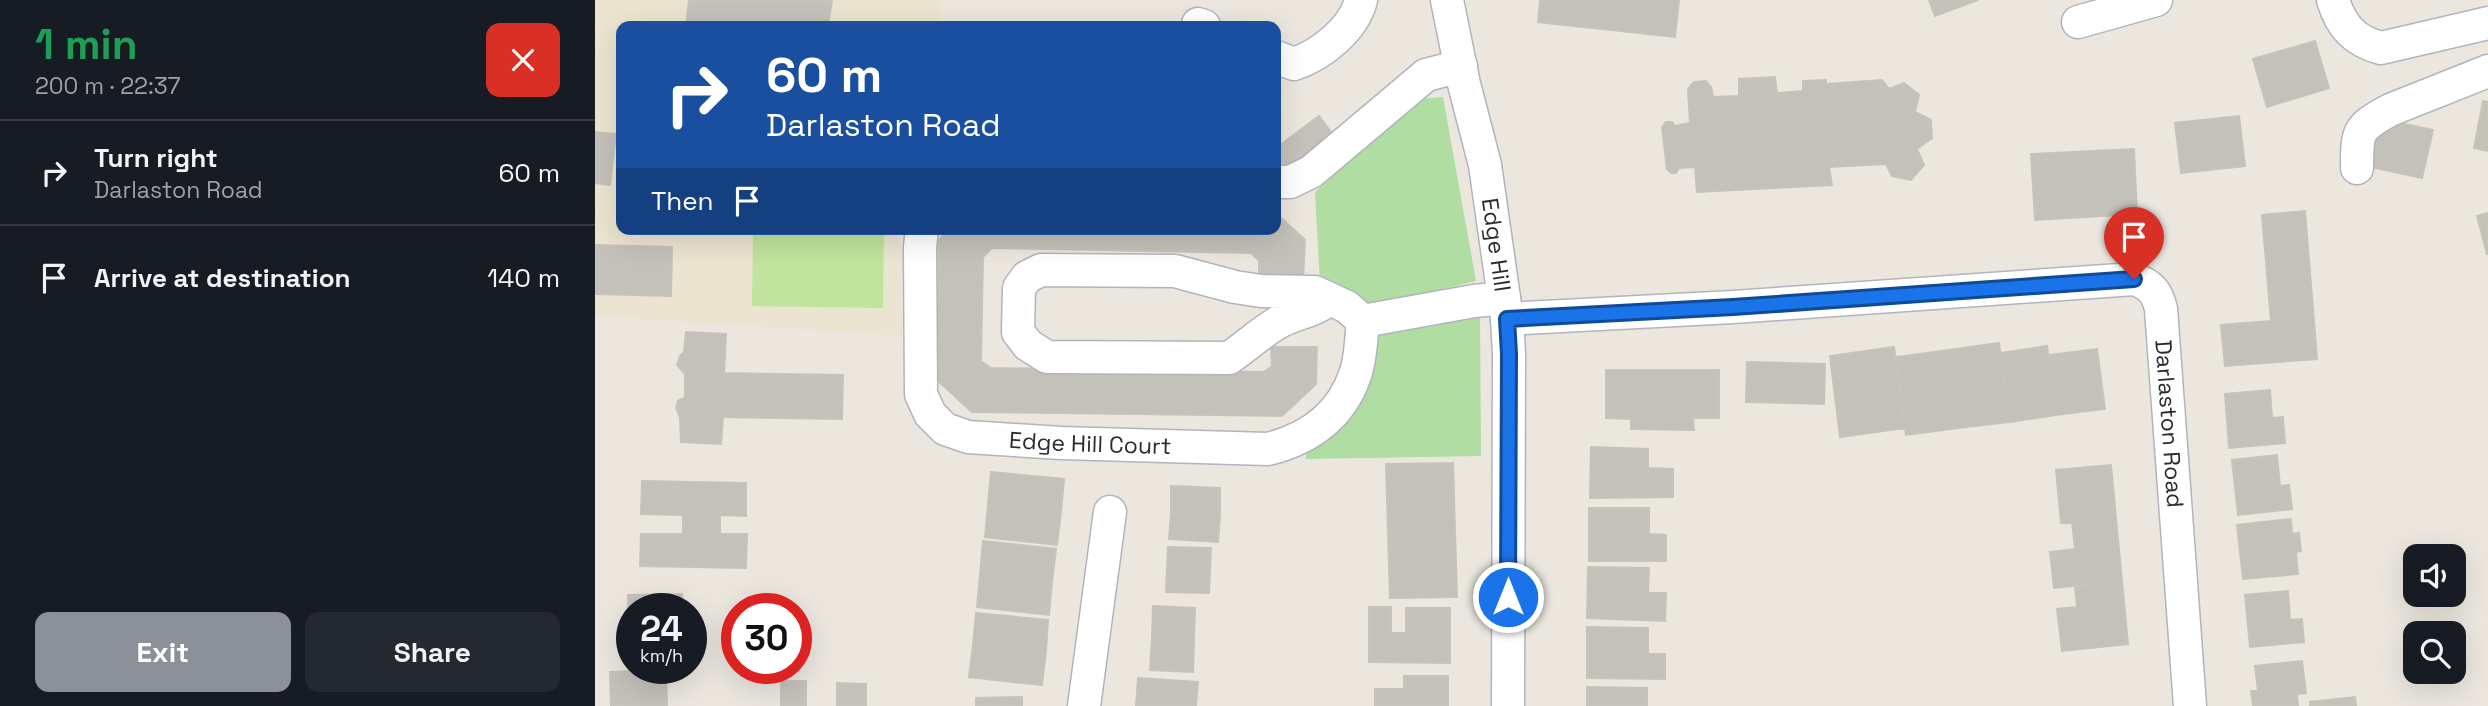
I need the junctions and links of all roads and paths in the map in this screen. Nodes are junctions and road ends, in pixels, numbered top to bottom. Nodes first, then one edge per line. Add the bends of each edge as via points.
1 (1361, 0) edge
2 (1447, 0) edge
3 (2156, 0) edge
4 (2333, 0) edge
5 (2078, 22) dead end
6 (2488, 23) edge
7 (1281, 59) edge
8 (1461, 66) junction
9 (2488, 71) edge
10 (2357, 168) dead end
11 (1281, 182) edge
12 (921, 235) edge
13 (1328, 300) junction
14 (1505, 308) junction
15 (1363, 321) junction
16 (1110, 512) dead end
17 (1084, 706) edge
18 (1508, 706) edge
19 (2190, 706) edge

1 - 7 street via 1349,24 1320,52 1294,64
2 - 8 street, Edge Hill
3 - 5 street
4 - 6 street via 2343,26 2367,44 2381,48
8 - 11 street via 1426,75 1311,172
8 - 14 street, Edge Hill via 1485,165
9 - 10 street via 2375,118 2361,129
12 - 15 street, Edge Hill Court via 921,394 930,414 945,429 968,437 1255,449 1291,443 1321,427 1342,405 1356,373
13 - 13 street via 1276,324 1229,358 1047,357 1028,345 1018,331 1019,288 1041,270 1175,271 1261,291 1315,292
13 - 15 street via 1347,307
14 - 15 street via 1474,301
14 - 18 street, Edge Hill via 1509,354
14 - 19 street, Darlaston Road via 1719,307 2134,279 2144,282 2153,288 2161,309
16 - 17 street

